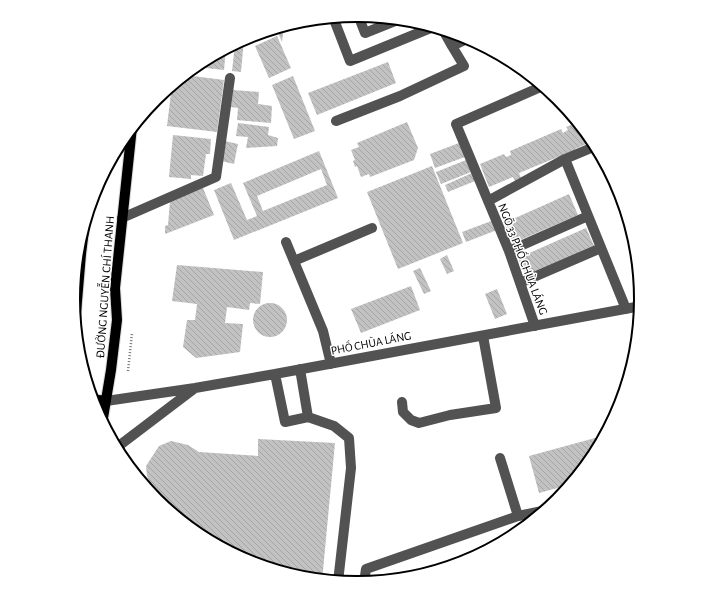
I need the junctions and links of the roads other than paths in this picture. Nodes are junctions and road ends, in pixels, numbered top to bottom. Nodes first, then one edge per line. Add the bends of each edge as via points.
1 (361, 22) edge
2 (335, 23) edge
3 (388, 24) edge
4 (425, 30) edge
5 (447, 37) edge
6 (460, 42) edge
7 (452, 46) junction
8 (230, 78) dead end
9 (537, 89) edge
10 (336, 121) dead end
11 (131, 139) edge
12 (590, 149) edge
13 (565, 159) junction
14 (488, 200) junction
15 (588, 216) junction
16 (122, 218) junction
17 (372, 228) dead end
18 (286, 242) dead end
19 (601, 248) junction
20 (509, 251) junction
21 (294, 261) junction
22 (520, 283) junction
23 (634, 307) edge
24 (626, 309) junction
25 (535, 326) junction
26 (483, 336) junction
27 (331, 364) junction
28 (300, 369) junction
29 (275, 374) junction
30 (195, 388) junction
31 (99, 400) edge
32 (106, 401) junction
33 (402, 402) dead end
34 (104, 413) edge
35 (308, 417) junction
36 (121, 444) edge
37 (500, 458) dead end
38 (535, 513) edge
39 (518, 516) junction
40 (339, 576) edge
41 (365, 577) edge

1 - 3 street via 365,33
2 - 4 street via 350,61
5 - 7 street
6 - 7 street
7 - 10 street via 464,66 400,96
8 - 16 street via 216,177
9 - 14 street, NGÕ 33 PHỐ CHÙA LÁNG via 456,124
11 - 16 main road, ĐƯỜNG NGUYỄN CHÍ THANH
12 - 13 street
13 - 14 street
13 - 15 street
14 - 20 street, NGÕ 33 PHỐ CHÙA LÁNG
15 - 19 street
15 - 20 street
16 - 32 main road, ĐƯỜNG NGUYỄN CHÍ THANH via 115,288 117,320
17 - 21 street
18 - 21 street
19 - 22 street
19 - 24 street
20 - 22 street, NGÕ 33 PHỐ CHÙA LÁNG
21 - 27 street via 323,331
22 - 25 street, NGÕ 33 PHỐ CHÙA LÁNG
23 - 24 street, PHỐ CHÙA LÁNG
24 - 25 street, PHỐ CHÙA LÁNG
25 - 26 street, PHỐ CHÙA LÁNG
26 - 27 street, PHỐ CHÙA LÁNG
26 - 33 street via 496,408 419,423 411,420 403,412
27 - 28 street, PHỐ CHÙA LÁNG
28 - 29 street, PHỐ CHÙA LÁNG
28 - 35 street
29 - 30 street, PHỐ CHÙA LÁNG
29 - 35 street via 286,422
30 - 32 street, PHỐ CHÙA LÁNG
30 - 36 street
31 - 32 main road
32 - 34 main road, ĐƯỜNG NGUYỄN CHÍ THANH
35 - 40 street via 334,426 349,438 351,468
37 - 39 street
38 - 39 street
39 - 41 street via 366,568

